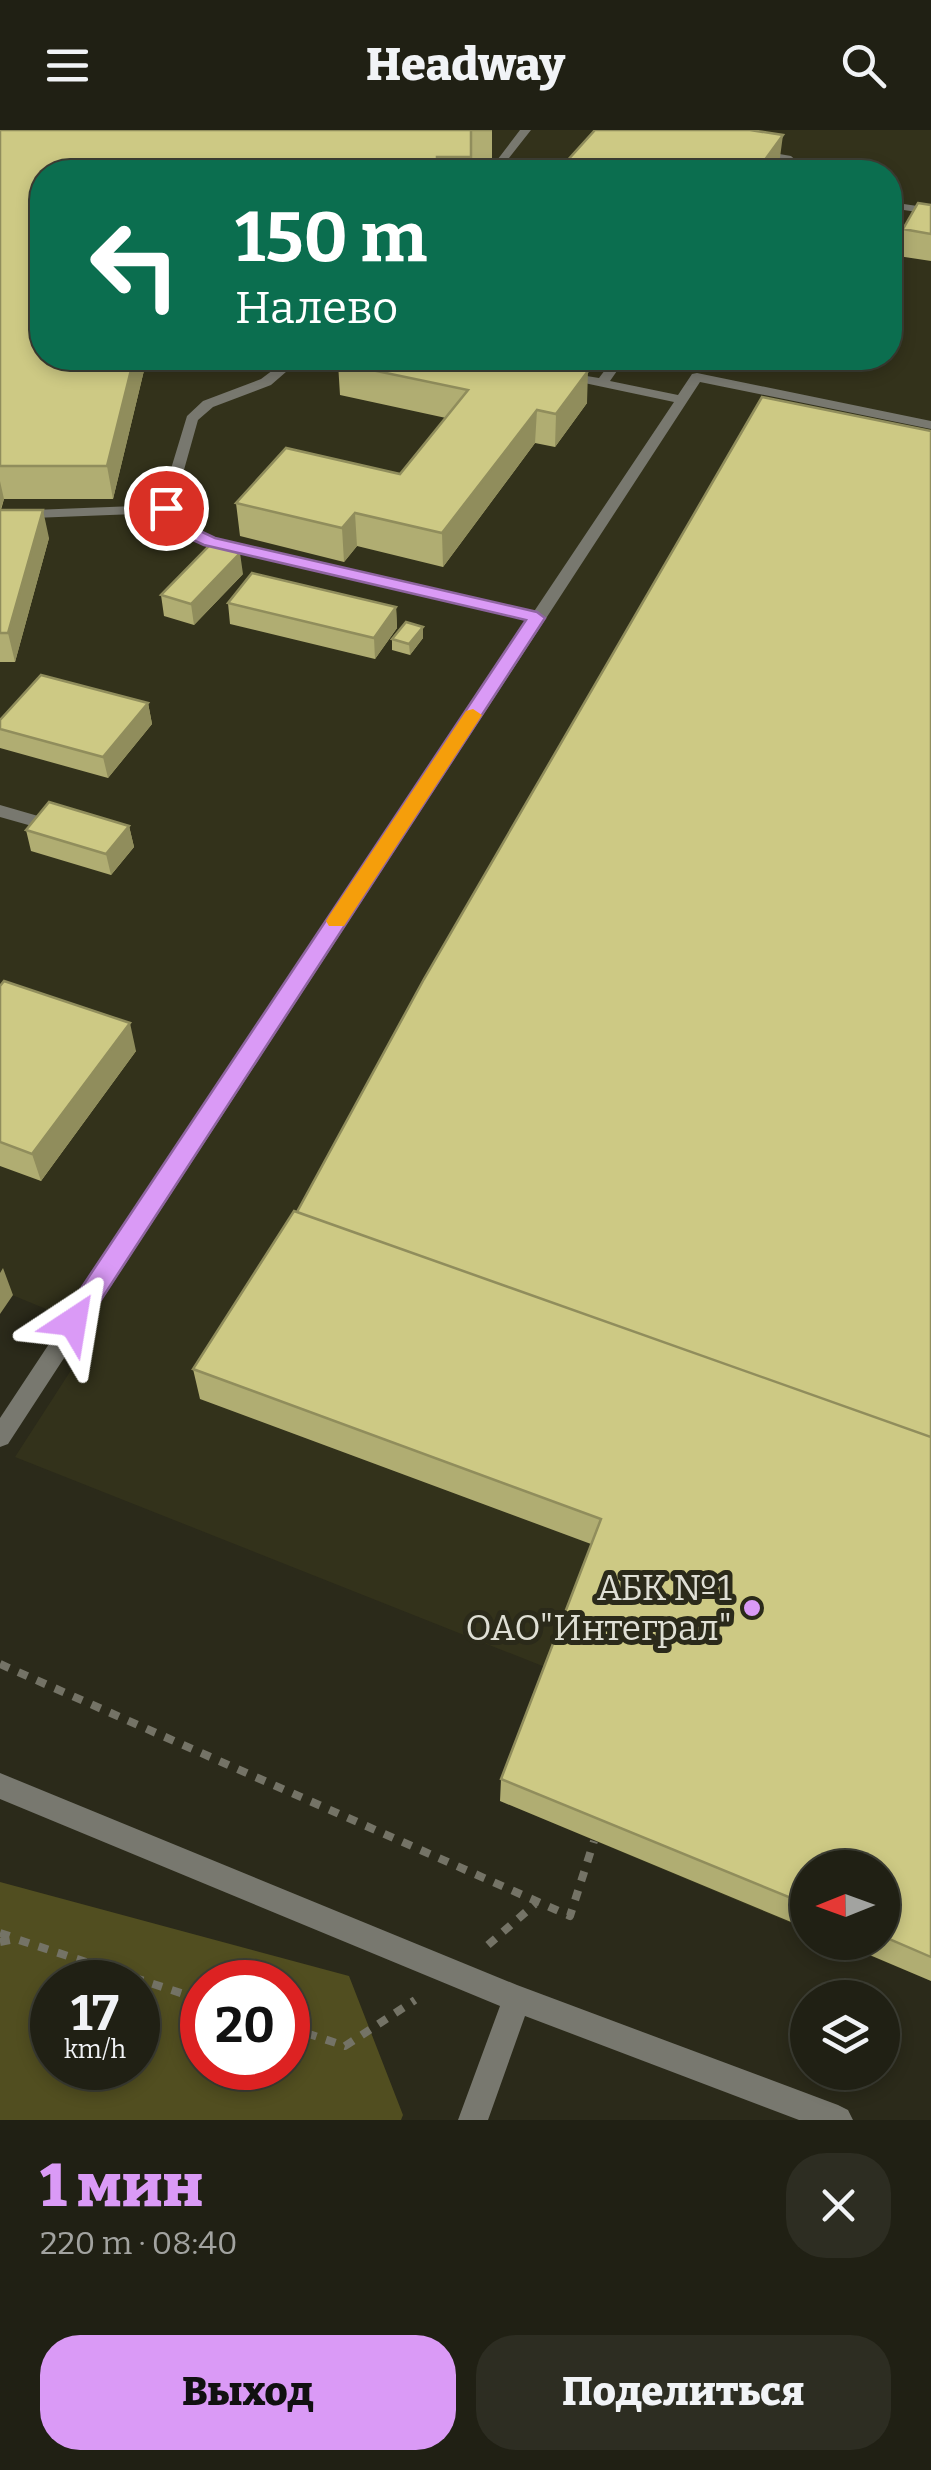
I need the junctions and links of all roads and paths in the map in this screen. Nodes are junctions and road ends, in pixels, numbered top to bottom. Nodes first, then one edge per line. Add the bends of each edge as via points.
1 (526, 130) edge
2 (749, 152) edge
3 (502, 160) edge
4 (789, 160) edge
5 (902, 207) edge
6 (931, 211) edge
7 (281, 370) edge
8 (611, 370) edge
9 (550, 372) edge
10 (602, 383) junction
11 (682, 400) junction
12 (931, 425) edge
13 (166, 508) junction
14 (34, 514) edge
15 (537, 618) junction
16 (0, 811) edge
17 (39, 822) edge
18 (0, 1437) edge
19 (0, 1664) edge
20 (0, 1786) edge
21 (594, 1841) edge
22 (0, 1933) edge
23 (16, 1939) junction
24 (0, 1942) edge
25 (180, 1993) edge
26 (517, 1999) junction
27 (473, 2120) edge
28 (838, 2120) edge

1 - 3 lane
2 - 4 lane
5 - 6 lane
7 - 13 lane via 208,404 192,419
8 - 10 lane
9 - 10 lane
10 - 11 lane
11 - 12 lane via 697,378
11 - 15 lane
13 - 14 lane
13 - 15 lane via 176,526 210,541
15 - 18 lane
16 - 17 lane
19 - 21 path via 570,1916
20 - 26 lane
22 - 23 path
23 - 24 path
23 - 25 path
26 - 27 lane
26 - 28 lane

